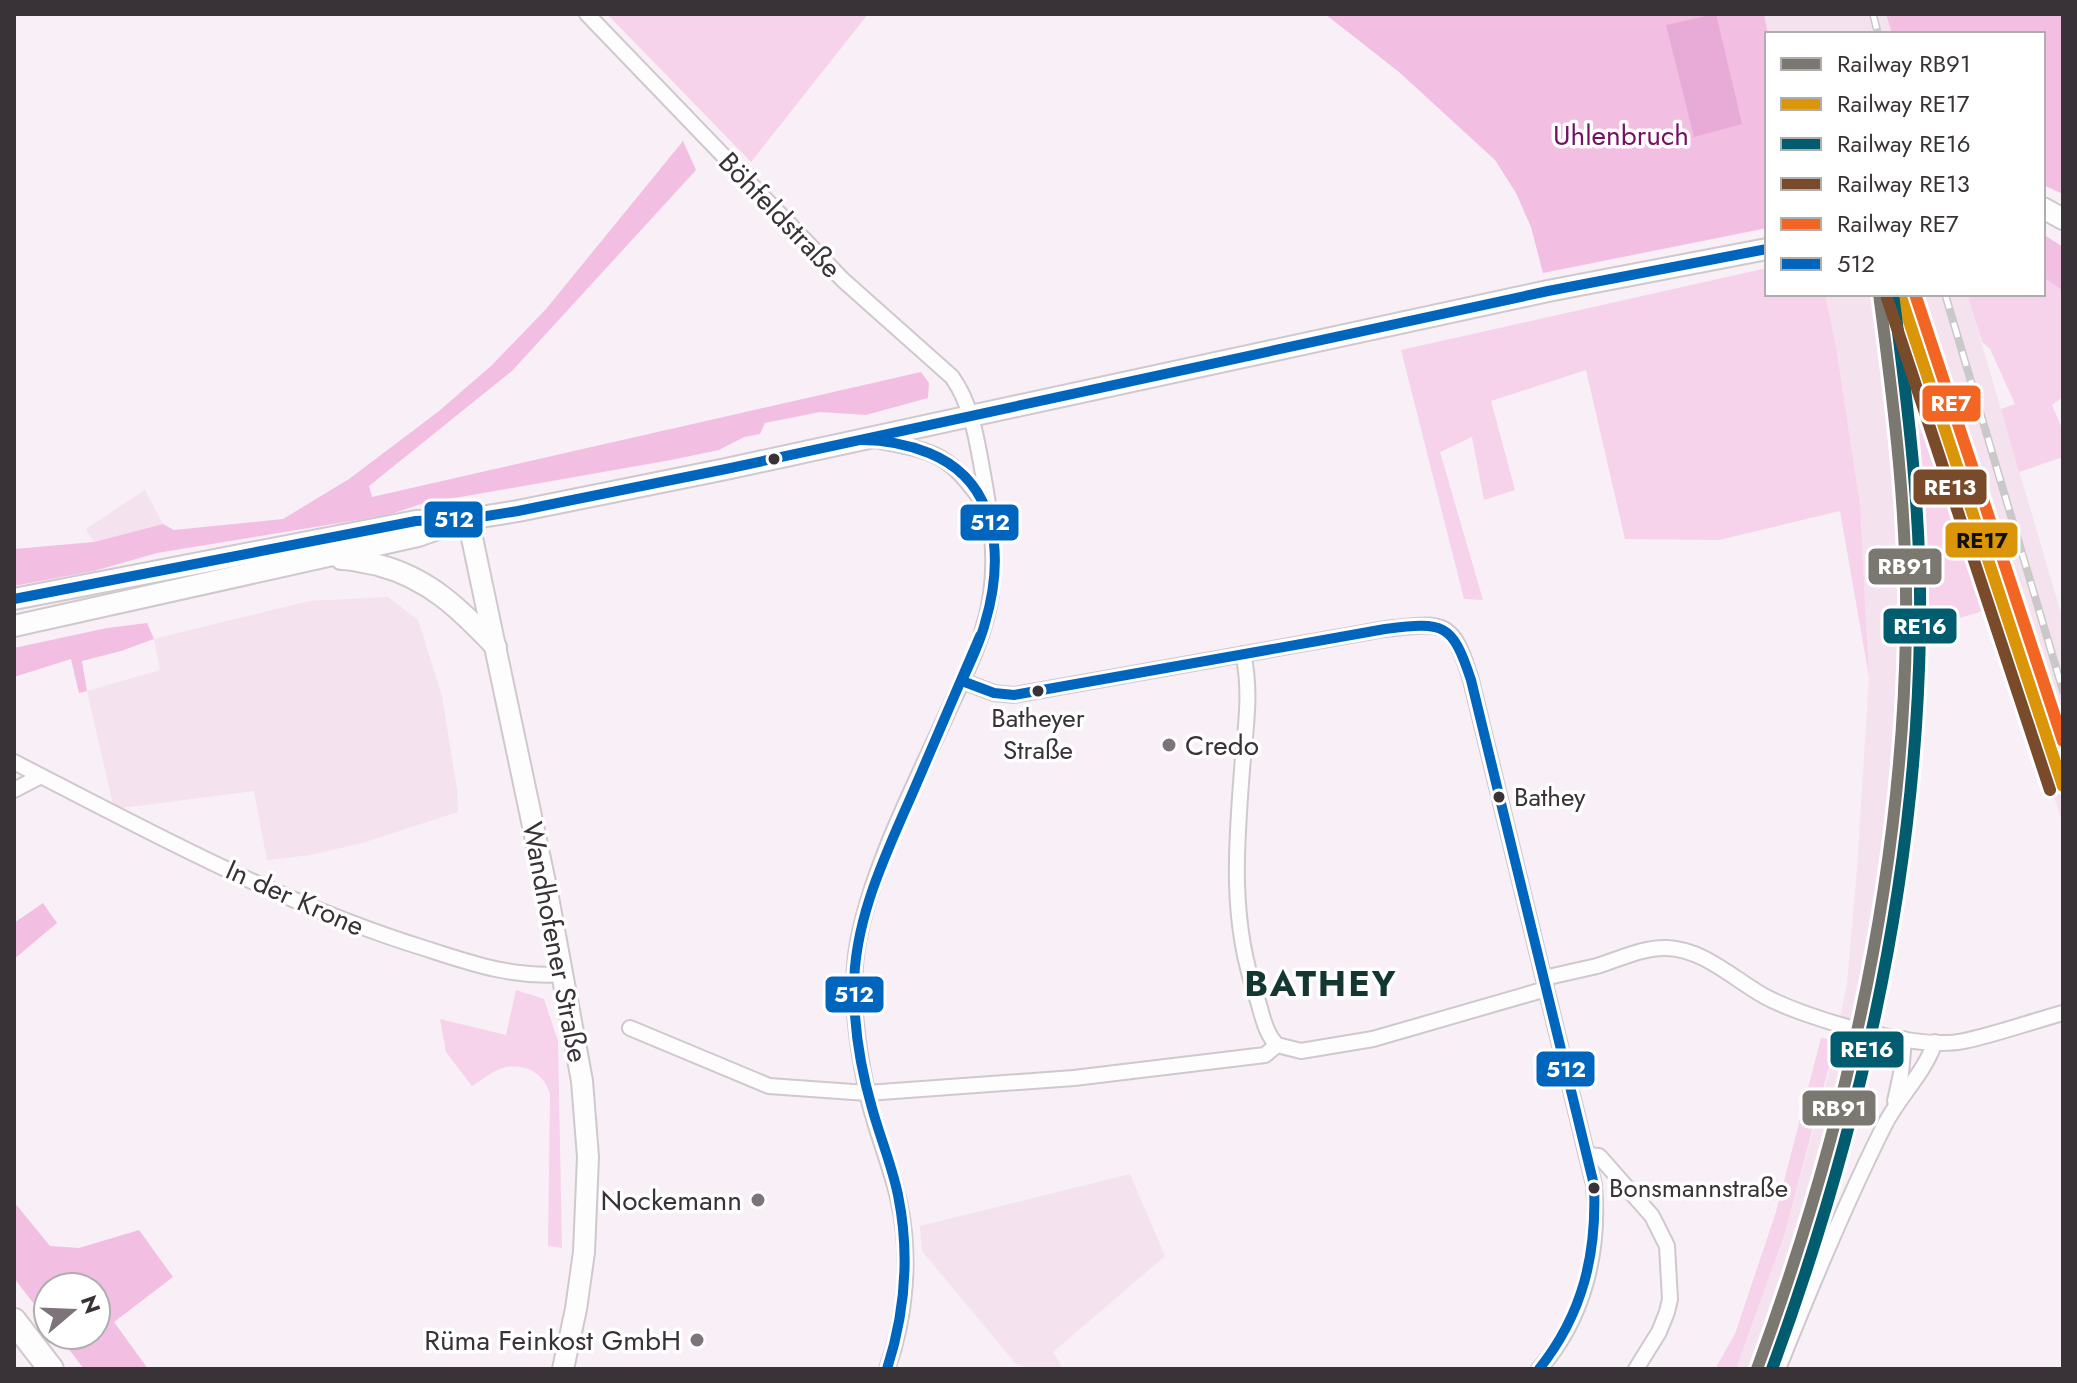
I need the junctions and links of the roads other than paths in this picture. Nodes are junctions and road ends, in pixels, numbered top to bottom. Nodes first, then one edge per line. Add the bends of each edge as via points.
1 (587, 14) edge
2 (2045, 209) edge
3 (2063, 219) edge
4 (1765, 249) edge
5 (971, 414) junction
6 (866, 439) junction
7 (990, 512) junction
8 (468, 519) junction
9 (317, 559) junction
10 (14, 599) edge
11 (14, 626) edge
12 (497, 648) junction
13 (1243, 654) junction
14 (962, 681) junction
15 (14, 762) edge
16 (41, 776) junction
17 (14, 790) edge
18 (563, 974) junction
19 (1545, 984) junction
20 (2063, 1013) edge
21 (630, 1028) dead end
22 (1904, 1039) junction
23 (1935, 1042) junction
24 (1277, 1045) junction
25 (867, 1093) junction
26 (1895, 1104) junction
27 (1588, 1155) junction
28 (14, 1321) edge
29 (51, 1369) edge
30 (563, 1369) edge
31 (887, 1369) edge
32 (1539, 1369) edge
33 (1636, 1369) edge
34 (1778, 1369) edge

1 - 5 street, Böhfeldstraße via 843,280 952,377
2 - 3 main road
4 - 5 main road
5 - 6 main road
5 - 7 street, Böhfeldstraße
6 - 7 street via 946,459
6 - 8 main road
7 - 14 street, Böhfeldstraße via 992,591 985,626
8 - 9 main road
8 - 10 main road via 416,521
8 - 12 main road, Wandhofener Straße
9 - 11 main road
9 - 12 main road via 350,559 420,580
12 - 18 main road, Wandhofener Straße
13 - 14 street via 1014,695
13 - 19 street via 1417,626 1450,631 1471,680
13 - 24 street via 1248,695 1237,838 1238,926 1249,976
14 - 25 street, Böhfeldstraße via 886,856 858,944 854,1008
15 - 16 street, In der Krone
16 - 17 street
16 - 18 street, In der Krone via 190,852 362,929 517,975
18 - 30 main road, Wandhofener Straße via 582,1081 588,1157 584,1252
19 - 22 street via 1654,948 1680,949 1788,1008
19 - 24 street via 1373,1039 1301,1051
19 - 27 street
20 - 23 street via 1963,1041
21 - 25 street via 769,1086
22 - 23 street
22 - 26 street
23 - 26 street via 1929,1059
24 - 25 street via 1265,1055 1074,1078
25 - 31 street, Böhfeldstraße via 900,1204 905,1253 903,1301
26 - 34 street via 1840,1215
27 - 32 street via 1596,1220 1589,1270 1570,1322
27 - 33 street via 1606,1162 1652,1216 1667,1246 1667,1312
28 - 29 highway

